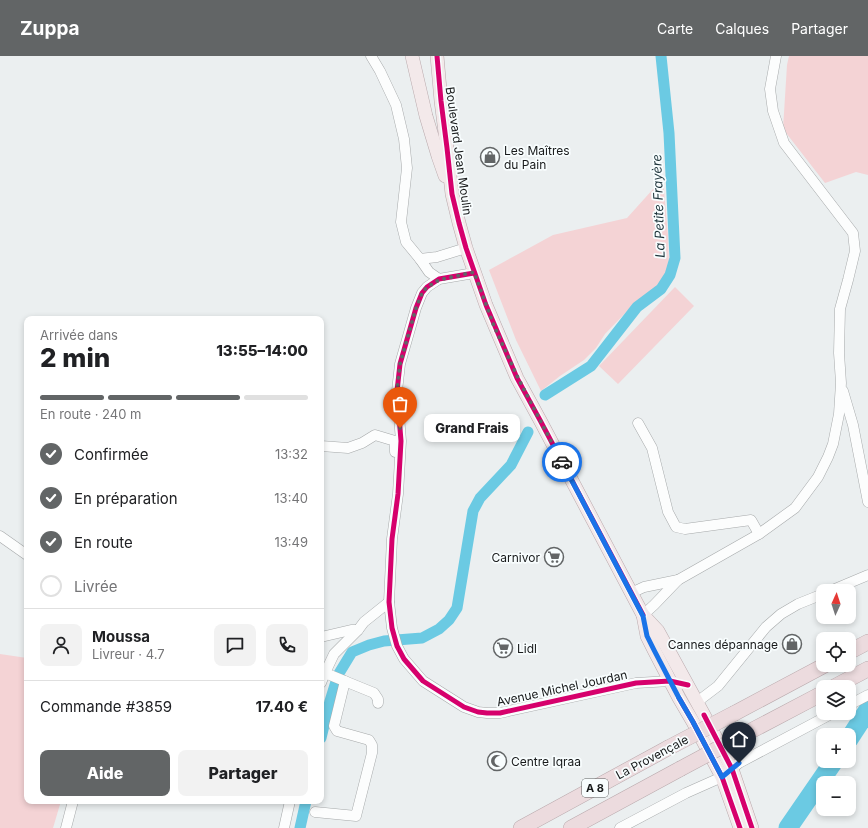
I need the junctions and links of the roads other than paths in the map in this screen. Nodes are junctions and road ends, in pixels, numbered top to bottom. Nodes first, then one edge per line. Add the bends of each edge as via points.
1 (371, 56) edge
2 (412, 56) edge
3 (437, 56) edge
4 (776, 56) edge
5 (452, 194) junction
6 (466, 248) junction
7 (420, 259) junction
8 (474, 272) junction
9 (439, 280) junction
10 (841, 383) junction
11 (638, 423) dead end
12 (324, 446) edge
13 (398, 494) junction
14 (868, 502) edge
15 (759, 534) junction
16 (0, 536) edge
17 (24, 553) edge
18 (868, 575) edge
19 (678, 580) junction
20 (847, 584) edge
21 (630, 593) junction
22 (816, 597) edge
23 (389, 602) junction
24 (643, 616) junction
25 (358, 630) junction
26 (324, 636) edge
27 (868, 642) edge
28 (856, 648) edge
29 (868, 669) edge
30 (816, 670) edge
31 (326, 677) edge
32 (344, 680) junction
33 (847, 680) edge
34 (670, 681) junction
35 (688, 685) junction
36 (868, 694) edge
37 (816, 697) edge
38 (856, 701) edge
39 (697, 702) junction
40 (378, 704) dead end
41 (820, 720) edge
42 (727, 773) junction
43 (72, 804) edge
44 (289, 804) edge
45 (315, 812) dead end
46 (66, 828) edge
47 (284, 828) edge
48 (521, 828) edge
49 (571, 828) edge
50 (620, 828) edge
51 (740, 828) edge
52 (752, 828) edge

1 - 7 street via 396,105 404,139 407,168 400,222 406,242
2 - 5 main road via 426,116
3 - 5 main road, Boulevard Jean Moulin
4 - 10 street via 770,89 773,111 784,144 853,233 855,251 840,309
5 - 6 main road, Boulevard Jean Moulin
6 - 7 street via 437,257
6 - 8 main road, Boulevard Jean Moulin
7 - 9 street via 429,272
8 - 9 street, Avenue Michel Jourdan
8 - 21 main road, Boulevard Jean Moulin via 494,326 518,378
9 - 13 street, Avenue Michel Jourdan via 422,293 400,364 397,390 401,441
10 - 14 street via 853,425
10 - 15 street via 839,414 833,444 818,477 795,508
11 - 15 street via 652,448 668,512 676,527 685,530 751,520
12 - 13 street via 348,448 375,435 396,441 393,484
13 - 23 street, Avenue Michel Jourdan via 392,539
15 - 19 street
16 - 17 street
18 - 20 street
19 - 21 street via 644,587
19 - 24 street
21 - 24 main road, Boulevard Jean Moulin
22 - 39 street via 781,614 766,627 718,686
23 - 25 street
23 - 34 street, Avenue Michel Jourdan via 392,628 404,659 423,681 464,707 478,712 500,713 636,683
24 - 34 main road via 647,636
24 - 35 main road via 658,631
25 - 26 street
25 - 31 street via 334,654
27 - 28 highway
29 - 33 highway
30 - 48 highway, La Provençale / A 8, bridge
31 - 32 street
32 - 40 street via 374,693
32 - 45 street via 334,726 337,731 369,740 372,753 356,816
34 - 35 street, Avenue Michel Jourdan
34 - 42 main road via 693,722
35 - 39 main road
36 - 38 street
37 - 49 highway, La Provençale / A 8, bridge
39 - 42 main road
41 - 42 street via 739,763
42 - 50 street
42 - 51 main road
42 - 52 main road
43 - 46 street
44 - 47 street

